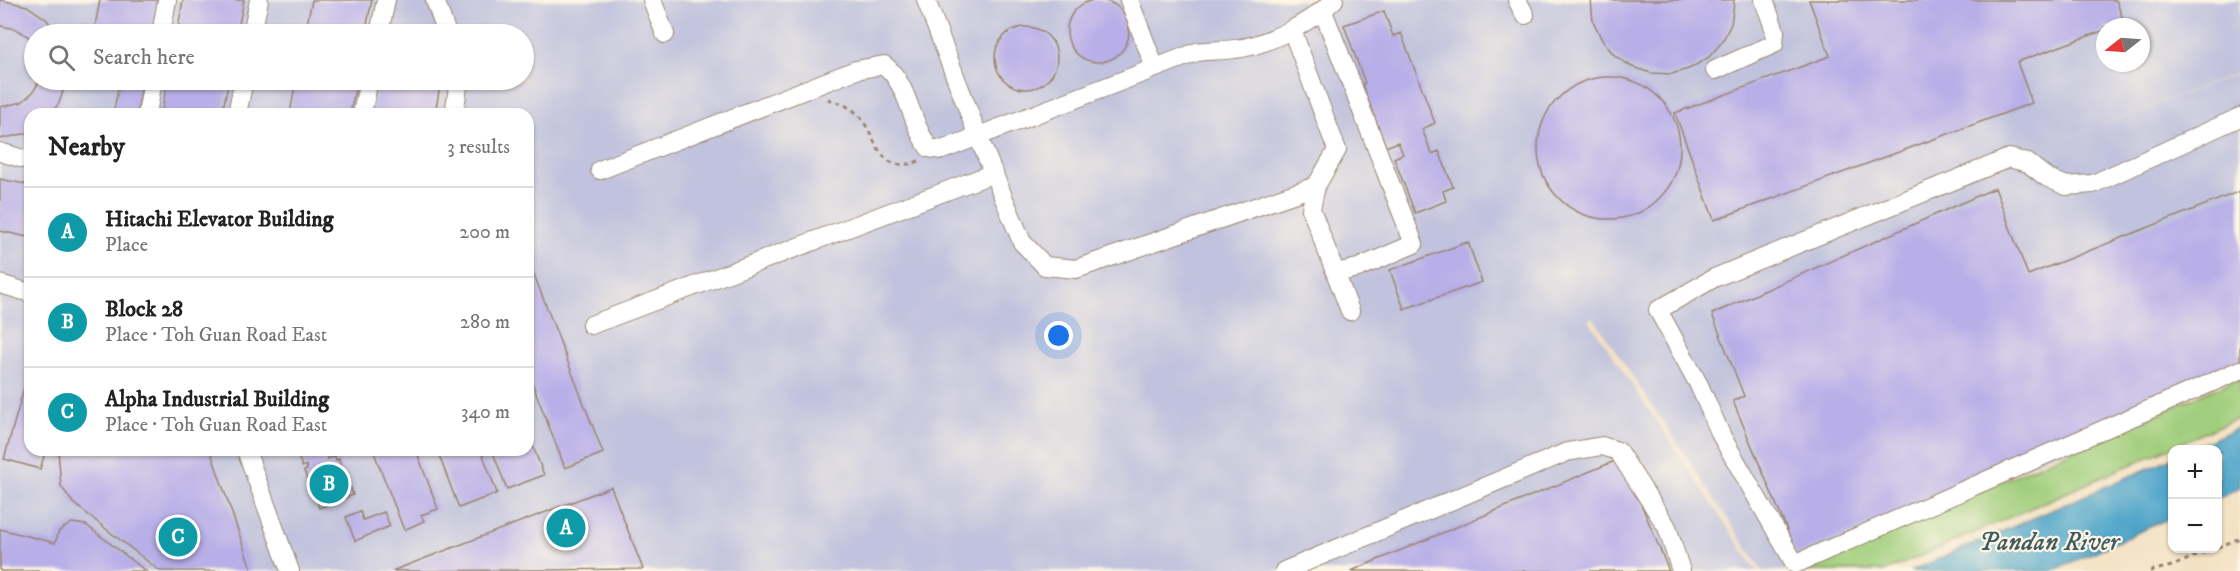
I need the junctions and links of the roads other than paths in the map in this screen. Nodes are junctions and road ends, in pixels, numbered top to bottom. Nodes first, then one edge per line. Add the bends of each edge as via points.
1 (167, 0) edge
2 (259, 0) edge
3 (386, 0) edge
4 (435, 0) edge
5 (652, 0) edge
6 (926, 0) edge
7 (1129, 0) edge
8 (1764, 0) edge
9 (1329, 5) edge
10 (163, 24) edge
11 (254, 24) edge
12 (381, 24) edge
13 (443, 24) edge
14 (1292, 30) junction
15 (665, 34) dead end
16 (1155, 68) junction
17 (1715, 70) dead end
18 (151, 90) edge
19 (242, 90) edge
20 (367, 90) edge
21 (458, 90) edge
22 (148, 108) edge
23 (238, 108) edge
24 (363, 108) edge
25 (455, 108) edge
26 (2240, 117) edge
27 (978, 136) junction
28 (0, 152) edge
29 (24, 159) edge
30 (600, 170) dead end
31 (994, 173) junction
32 (1316, 186) junction
33 (1335, 273) junction
34 (0, 284) edge
35 (24, 291) edge
36 (1350, 311) dead end
37 (591, 325) dead end
38 (2240, 370) edge
39 (248, 456) edge
40 (1292, 569) edge
41 (290, 571) edge
42 (1682, 571) edge

1 - 10 street
2 - 11 street
3 - 12 street
4 - 13 street
5 - 15 street
6 - 27 street
7 - 16 street
8 - 17 street via 1775,31 1774,44
9 - 14 street
9 - 33 street via 1414,244 1358,268
14 - 16 street via 1236,50 1197,52
14 - 32 street via 1336,150
16 - 27 street
18 - 22 street
19 - 23 street
20 - 24 street
21 - 25 street
26 - 38 street via 2092,184 2066,186 2028,163 2009,158 1714,278 1658,310 1722,437 1795,564
27 - 30 street via 942,150 929,148 895,73 884,65 856,70
27 - 31 street
28 - 29 street
31 - 32 street via 1022,242 1045,266 1076,269
31 - 37 street
32 - 33 street via 1311,209
33 - 36 street
34 - 35 street
39 - 41 street
40 - 42 street via 1567,452 1602,446 1618,451 1667,527

